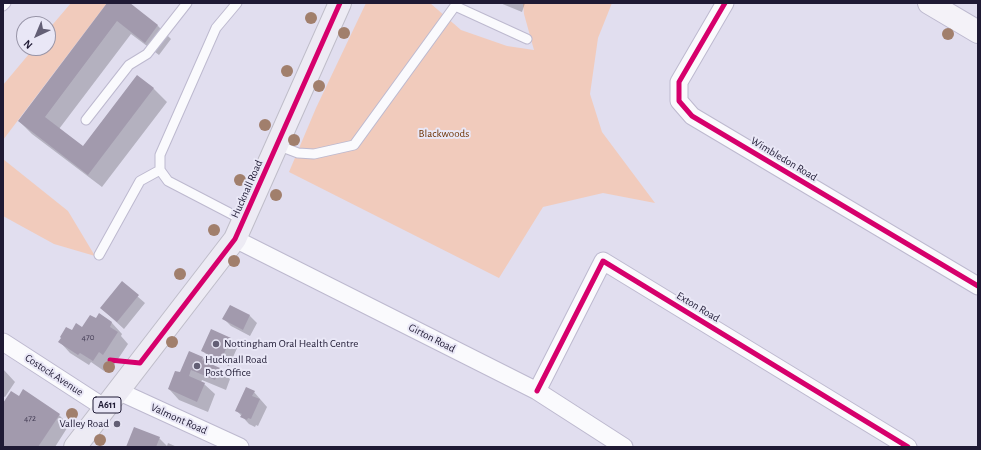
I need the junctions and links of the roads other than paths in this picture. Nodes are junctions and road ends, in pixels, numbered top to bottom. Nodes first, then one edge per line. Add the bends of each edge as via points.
1 (6, 3) edge
2 (187, 3) edge
3 (237, 3) edge
4 (340, 3) edge
5 (725, 3) edge
6 (929, 3) edge
7 (3, 6) edge
8 (978, 32) edge
9 (527, 39) dead end
10 (86, 120) dead end
11 (277, 145) junction
12 (160, 170) junction
13 (240, 230) junction
14 (100, 255) dead end
15 (978, 286) edge
16 (3, 342) edge
17 (537, 391) junction
18 (111, 399) junction
19 (75, 447) edge
20 (240, 447) edge
21 (624, 447) edge
22 (908, 447) edge

1 - 7 lane
2 - 10 lane via 147,54 129,65
3 - 12 lane via 216,28 160,155
4 - 11 main road, Hucknall Road / A611
5 - 15 street, Wimbledon Road via 678,82 678,101 692,116
6 - 8 street
9 - 11 lane via 455,6 354,145 314,154 298,153
11 - 13 main road, Hucknall Road / A611
12 - 13 lane via 168,181
12 - 14 lane via 140,181
13 - 17 street, Girton Road
13 - 18 main road, Hucknall Road / A611
16 - 18 street, Costock Avenue
17 - 21 street, Girton Road
17 - 22 street, Exton Road via 603,261
18 - 19 main road, Hucknall Road / A611
18 - 20 street, Valmont Road

